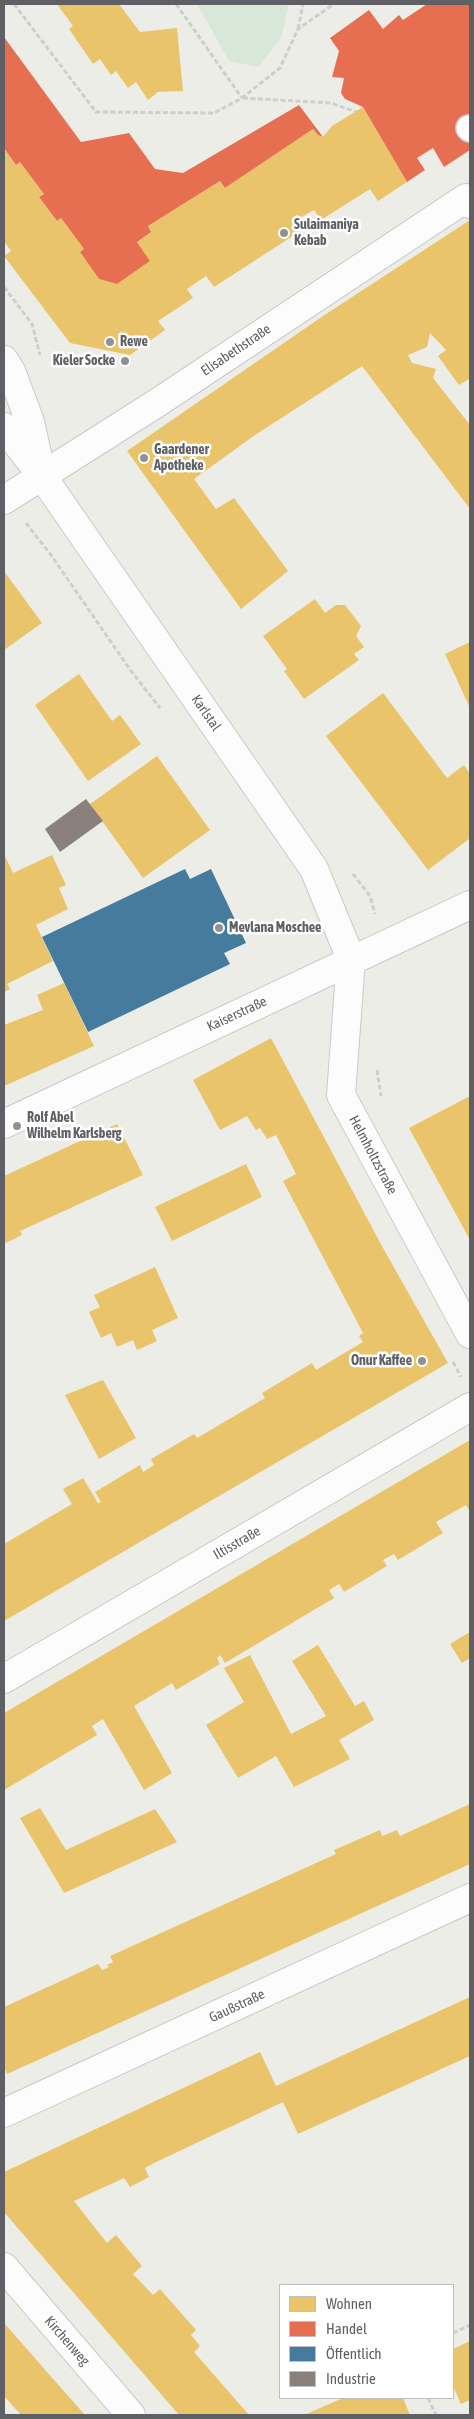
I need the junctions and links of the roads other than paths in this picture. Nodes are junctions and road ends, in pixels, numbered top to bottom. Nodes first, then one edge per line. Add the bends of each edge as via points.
1 (469, 199) edge
2 (4, 360) edge
3 (4, 427) edge
4 (42, 476) junction
5 (5, 499) edge
6 (470, 905) edge
7 (351, 959) junction
8 (4, 1124) edge
9 (470, 1334) edge
10 (470, 1407) edge
11 (4, 1679) edge
12 (470, 1898) edge
13 (4, 2113) edge
14 (4, 2267) edge
15 (130, 2415) edge

1 - 4 street, Elisabethstraße
2 - 4 street, Karlstal via 30,422
3 - 4 street, Karlstal
4 - 5 street, Elisabethstraße
4 - 7 street, Karlstal via 314,868
6 - 7 street, Kaiserstraße
7 - 8 street, Kaiserstraße
7 - 9 street, Helmholtzstraße via 341,1095
10 - 11 street, Iltisstraße
12 - 13 street, Gaußstraße
14 - 15 street, Kirchenweg

